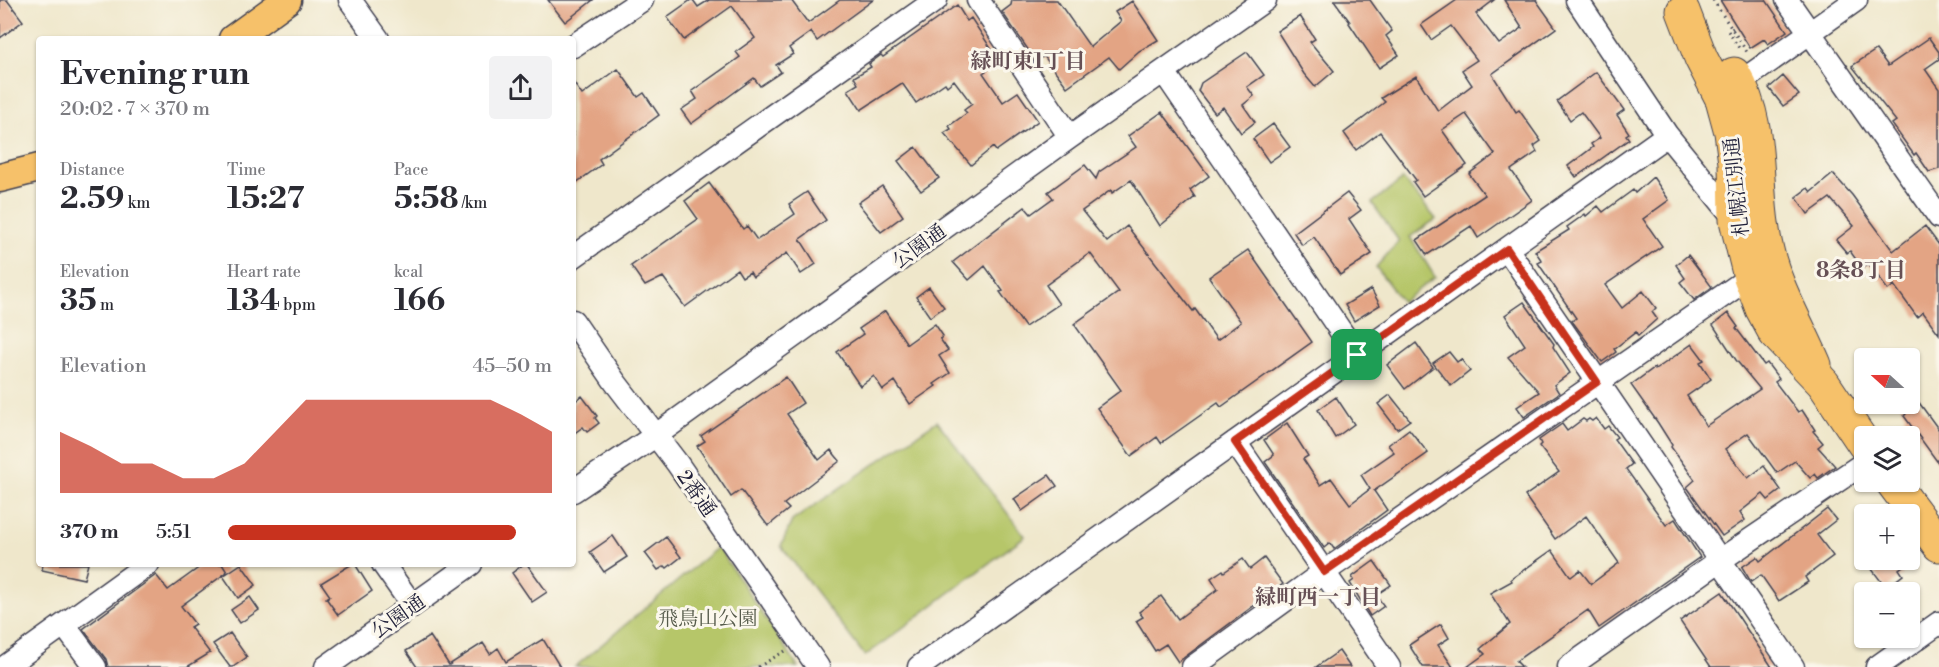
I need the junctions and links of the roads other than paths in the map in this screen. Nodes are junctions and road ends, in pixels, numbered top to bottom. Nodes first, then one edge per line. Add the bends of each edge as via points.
1 (287, 0) edge
2 (350, 0) edge
3 (642, 0) edge
4 (936, 0) edge
5 (978, 0) edge
6 (1265, 0) edge
7 (1577, 0) edge
8 (1787, 0) edge
9 (1856, 0) edge
10 (1679, 5) edge
11 (1810, 33) junction
12 (237, 36) edge
13 (376, 36) edge
14 (576, 44) edge
15 (1744, 68) junction
16 (1164, 72) junction
17 (1667, 135) junction
18 (1070, 137) junction
19 (36, 169) edge
20 (0, 178) edge
21 (1939, 217) edge
22 (1736, 220) junction
23 (1507, 249) junction
24 (576, 255) edge
25 (1750, 277) junction
26 (576, 325) edge
27 (1357, 355) junction
28 (1597, 382) junction
29 (1823, 383) junction
30 (1854, 429) edge
31 (655, 436) junction
32 (1235, 442) junction
33 (1854, 470) edge
34 (576, 489) edge
35 (1899, 492) edge
36 (1939, 545) edge
37 (1719, 561) junction
38 (144, 567) edge
39 (384, 567) edge
40 (467, 567) edge
41 (1324, 572) junction
42 (412, 606) junction
43 (1939, 623) edge
44 (64, 625) junction
45 (5, 667) edge
46 (96, 667) edge
47 (326, 667) edge
48 (818, 667) edge
49 (919, 667) edge
50 (1192, 667) edge
51 (1389, 667) edge
52 (1569, 667) edge
53 (1793, 667) edge
54 (1877, 667) edge

1 - 12 main road
2 - 13 street
3 - 14 street
4 - 24 street
5 - 18 street
6 - 16 street, 公園通
7 - 17 street
8 - 11 street
9 - 11 street
10 - 15 highway, 札幌江別通
10 - 22 highway, 札幌江別通 via 1722,99 1731,132
11 - 15 street
11 - 21 street
15 - 29 highway, 札幌江別通 via 1757,146 1765,244 1774,276
16 - 18 street, 公園通
16 - 27 street
17 - 22 street
17 - 23 street
18 - 31 street, 公園通
19 - 20 main road
22 - 25 highway, 札幌江別通
23 - 27 street
23 - 28 street
25 - 28 street
25 - 29 highway, 札幌江別通 via 1775,333
26 - 31 street, 2番通
27 - 32 street
28 - 37 street
28 - 41 street
29 - 30 highway, 札幌江別通
31 - 34 street, 公園通
31 - 48 street, 2番通
32 - 41 street
32 - 49 street
33 - 37 street
35 - 36 highway
37 - 52 street
37 - 53 street
38 - 44 street
39 - 42 street
40 - 42 street, 公園通
41 - 50 street
41 - 51 street
42 - 47 street, 公園通
43 - 54 street
44 - 45 street
44 - 46 street

